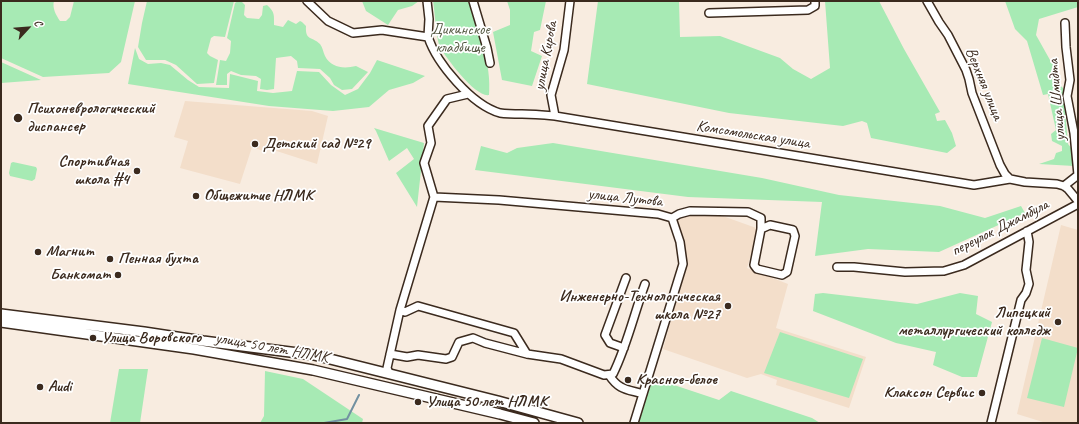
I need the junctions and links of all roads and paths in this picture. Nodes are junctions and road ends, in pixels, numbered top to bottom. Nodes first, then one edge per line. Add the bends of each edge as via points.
1 (307, 1) edge
2 (427, 1) edge
3 (473, 1) edge
4 (570, 1) edge
5 (815, 1) edge
6 (927, 1) edge
7 (709, 13) dead end
8 (1065, 23) dead end
9 (428, 37) junction
10 (490, 63) dead end
11 (468, 94) junction
12 (555, 116) junction
13 (1078, 174) edge
14 (1010, 179) junction
15 (1064, 186) junction
16 (434, 197) junction
17 (1078, 201) edge
18 (1078, 204) edge
19 (672, 218) junction
20 (761, 229) junction
21 (1027, 231) junction
22 (837, 267) dead end
23 (626, 278) dead end
24 (645, 284) dead end
25 (400, 310) junction
26 (1, 314) edge
27 (1, 322) edge
28 (624, 348) junction
29 (390, 354) junction
30 (527, 354) junction
31 (389, 373) junction
32 (609, 375) junction
33 (643, 394) junction
34 (553, 416) junction
35 (535, 423) edge
36 (578, 423) edge
37 (634, 423) edge
38 (991, 423) edge

1 - 9 street via 328,21 353,34 382,30
2 - 9 street
3 - 10 street
4 - 12 street, улица Кирова via 564,50 551,95
5 - 7 street via 815,6 808,10
6 - 14 street, Верхняя улица via 966,70 972,93 1000,165
8 - 13 street, улица Шмидта via 1070,80 1067,96
9 - 11 street, Комсомольская улица via 440,62
11 - 12 street, Комсомольская улица via 501,113
11 - 16 street via 446,99 428,126 431,142 424,163
12 - 14 street, Комсомольская улица via 974,185
13 - 15 street
14 - 15 street, Комсомольская улица
15 - 17 street
16 - 19 street, улица Лутова via 658,214
16 - 25 street
18 - 21 street, переулок Джамбула
19 - 20 street via 690,211 748,212 761,218
19 - 33 street, улица Лутова via 680,242 683,264
20 - 20 street via 754,265 757,269 782,275 787,272 795,236 793,230 770,225
21 - 22 street, переулок Джамбула via 964,265 944,271 905,272
21 - 38 street via 1030,242 1026,270 1029,284 1021,300
23 - 28 street via 605,334 610,343
24 - 28 street
25 - 29 street
25 - 30 street via 405,312 418,306 514,333
26 - 31 main road, улица 50 лет НЛМК via 314,355
27 - 35 main road, улица 50 лет НЛМК via 194,349 313,370
28 - 32 street via 613,374
29 - 30 street via 446,359 452,357 459,342 473,338
29 - 31 street via 387,368
30 - 32 street via 561,359
31 - 34 main road, улица 50 лет НЛМК
32 - 33 street via 615,384
33 - 37 street, улица Лутова
34 - 35 main road
34 - 36 main road, улица 50 лет НЛМК

